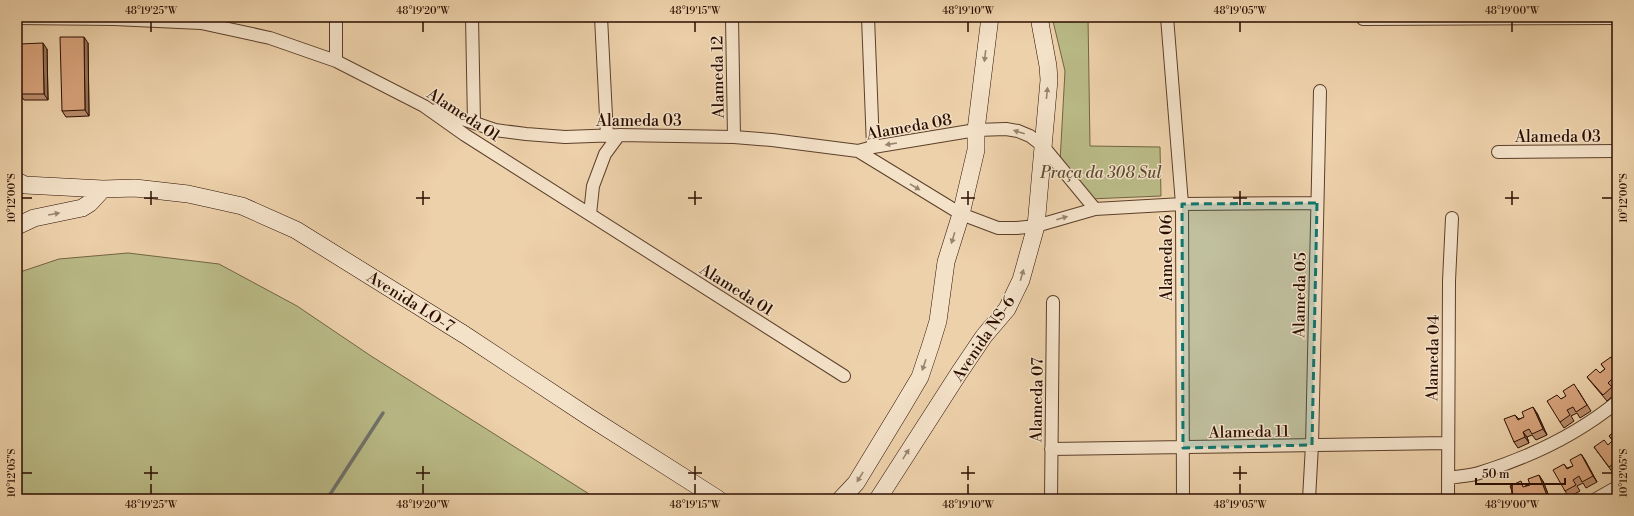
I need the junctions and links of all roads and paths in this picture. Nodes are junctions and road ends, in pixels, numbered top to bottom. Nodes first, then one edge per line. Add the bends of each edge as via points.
1 (336, 17) edge
2 (472, 17) edge
3 (601, 17) edge
4 (732, 17) edge
5 (868, 17) edge
6 (990, 17) edge
7 (1039, 17) edge
8 (1167, 17) edge
9 (17, 18) edge
10 (77, 18) edge
11 (1552, 18) edge
12 (1617, 18) edge
13 (1364, 19) dead end
14 (201, 20) edge
15 (336, 61) junction
16 (1320, 91) dead end
17 (424, 106) junction
18 (474, 123) junction
19 (976, 130) junction
20 (613, 136) junction
21 (734, 137) junction
22 (1043, 146) junction
23 (873, 147) junction
24 (858, 151) junction
25 (1617, 151) edge
26 (1498, 152) dead end
27 (17, 181) edge
28 (103, 189) junction
29 (1317, 202) junction
30 (1182, 204) junction
31 (1095, 209) junction
32 (590, 214) junction
33 (961, 214) junction
34 (1452, 218) dead end
35 (17, 226) edge
36 (1036, 226) junction
37 (1053, 302) dead end
38 (844, 376) dead end
39 (1617, 402) edge
40 (1447, 443) junction
41 (1312, 445) junction
42 (1183, 448) junction
43 (1051, 449) junction
44 (1449, 478) junction
45 (1617, 487) edge
46 (695, 491) edge
47 (718, 499) edge
48 (841, 499) edge
49 (878, 499) edge
50 (1051, 499) edge
51 (1183, 499) edge
52 (1309, 499) edge
53 (1448, 499) edge
54 (1596, 499) edge

1 - 15 street
2 - 18 street
3 - 20 street
4 - 21 street, Alameda 12
5 - 23 street
6 -> 19 street
22 -> 7 street, Avenida NS-6 via 1049,80
8 - 30 street, Alameda 06
9 - 10 street, Alameda 01
10 - 14 street, Alameda 01
11 - 12 street
11 - 13 street
14 - 15 street, Alameda 01 via 270,38
15 - 17 street, Alameda 01
16 - 29 street, Alameda 05
17 - 18 street, Alameda 03
17 - 32 street, Alameda 01
18 - 20 street, Alameda 03 via 495,130 526,134 565,137
22 -> 19 street, Alameda 08 via 1018,131
19 -> 23 street, Alameda 08
19 - 33 street via 976,150
20 - 21 street, Alameda 03
20 - 32 street via 593,186
21 - 24 street, Alameda 03
22 - 31 street, Alameda 08
22 - 36 street, Avenida NS-6
23 - 24 street, Alameda 08
24 -> 33 street, Alameda 08
25 - 26 street, Alameda 03
27 - 28 street, Avenida LO-7 via 25,185
35 -> 28 street via 34,218 82,208 90,204
28 - 46 street, Avenida LO-7 via 135,188 188,194 242,206 296,230 465,334
29 - 30 street, Alameda 08
29 - 41 street, Alameda 05
30 - 31 street, Alameda 08
30 - 42 street, Alameda 06
36 -> 31 street, Alameda 08
32 - 38 street, Alameda 01
33 - 36 street, Alameda 08 via 998,228
33 -> 48 street via 946,262 938,322 920,377 856,483
34 - 40 street, Alameda 04
49 -> 36 street, Avenida NS-6 via 959,372 1007,309 1020,280
37 - 43 street, Alameda 07
39 - 44 street via 1546,447 1478,473
40 - 41 street, Alameda 11
40 - 44 street, Alameda 04
41 - 42 street, Alameda 11
41 - 52 street, Alameda 05
42 - 43 street, Alameda 11
42 - 51 street, Alameda 06
43 - 50 street, Alameda 07
44 - 53 street, Alameda 04
45 - 54 street
46 - 47 street, Avenida LO-7

